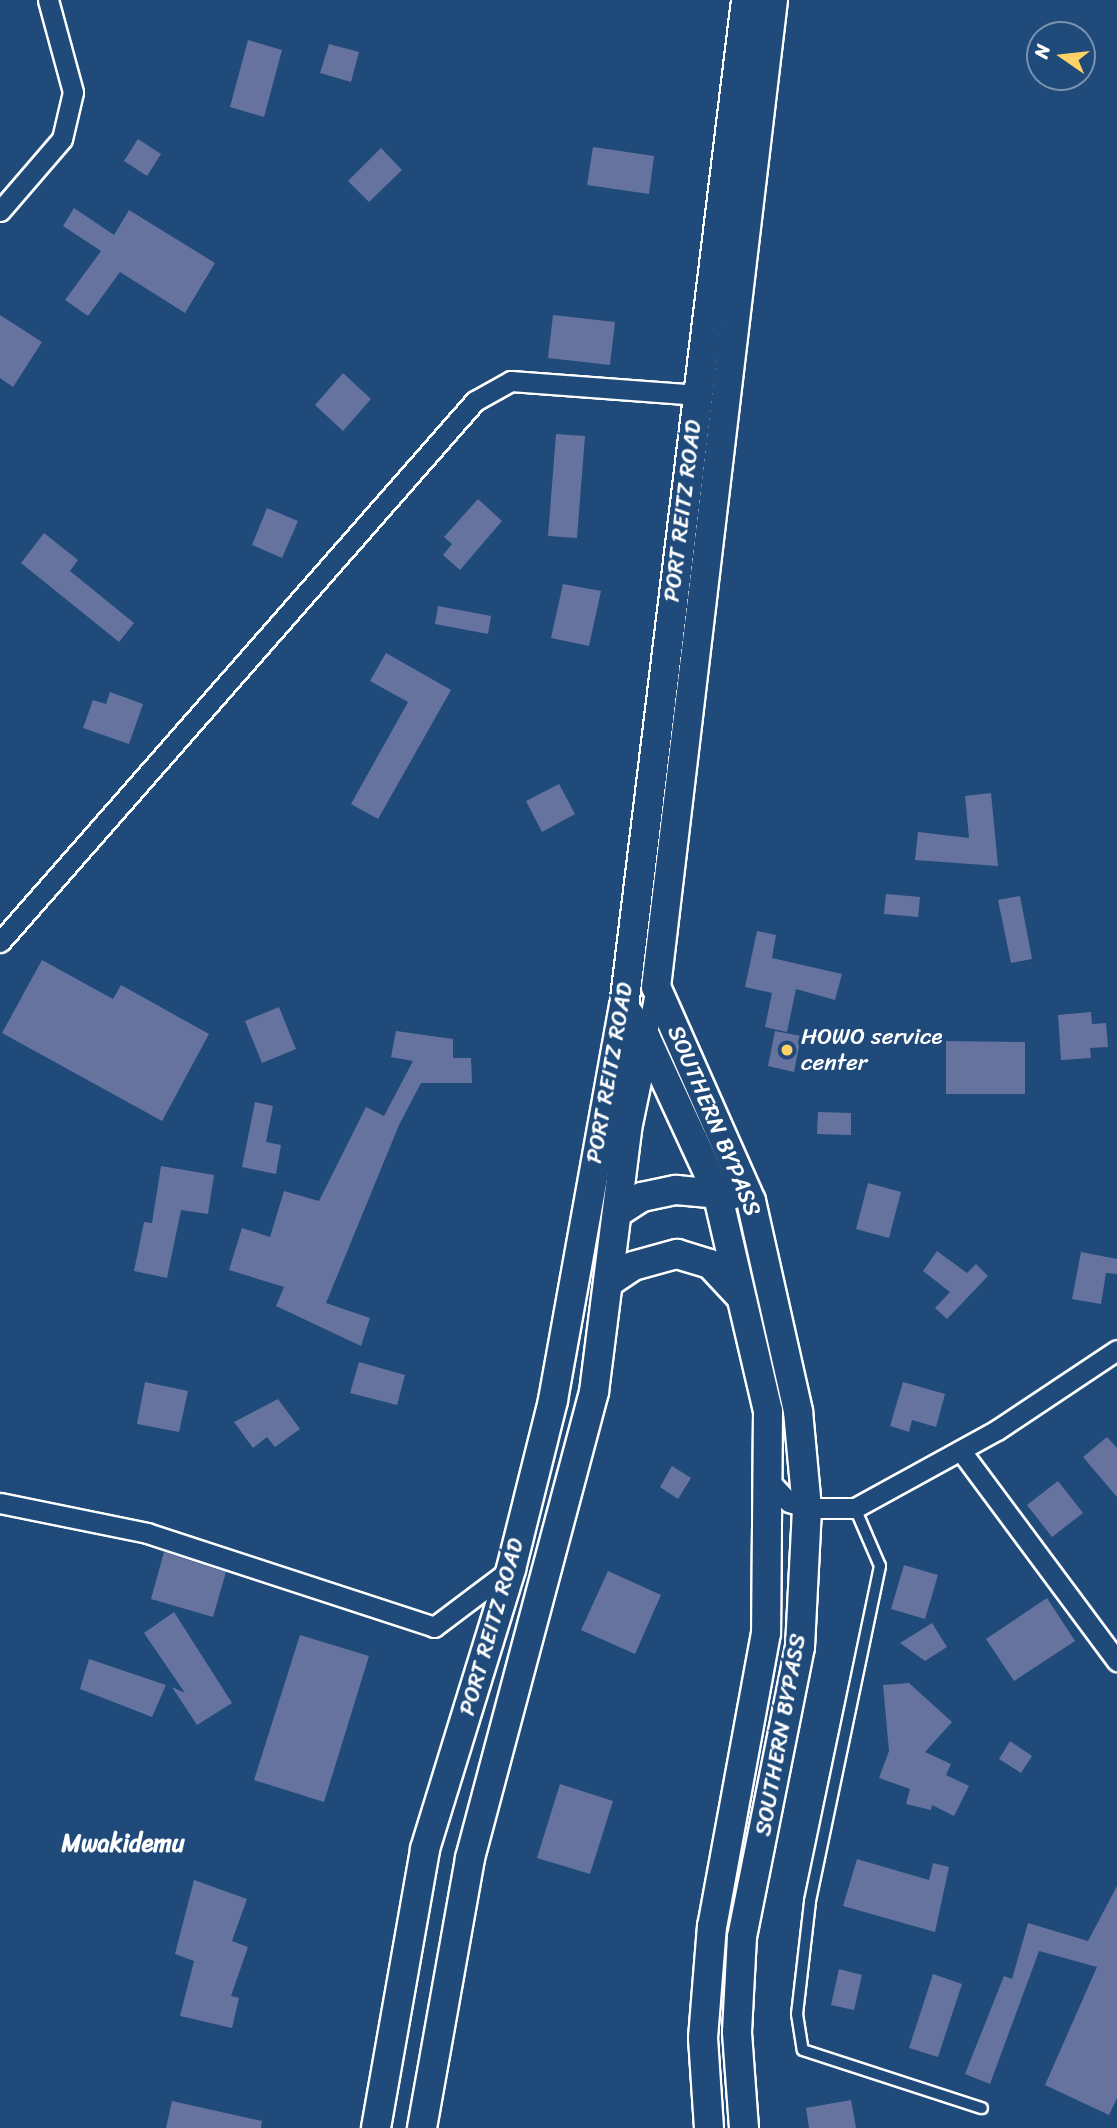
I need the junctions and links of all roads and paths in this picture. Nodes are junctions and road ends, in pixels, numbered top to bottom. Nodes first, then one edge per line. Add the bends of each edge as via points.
1 (48, 0) edge
2 (746, 0) edge
3 (773, 0) edge
4 (0, 211) edge
5 (698, 395) junction
6 (0, 942) edge
7 (656, 988) junction
8 (624, 1007) junction
9 (646, 1038) junction
10 (717, 1192) junction
11 (751, 1201) junction
12 (617, 1213) junction
13 (608, 1283) junction
14 (750, 1317) junction
15 (1117, 1350) edge
16 (961, 1451) junction
17 (772, 1484) junction
18 (0, 1503) edge
19 (807, 1508) junction
20 (855, 1508) junction
21 (511, 1569) junction
22 (1117, 1661) edge
23 (982, 2108) dead end
24 (376, 2128) edge
25 (422, 2128) edge
26 (709, 2128) edge
27 (744, 2128) edge

1 - 4 street via 73,92 61,139
2 - 5 main road, PORT REITZ ROAD
3 - 7 main road
5 - 6 street via 511,381 475,401
5 - 8 main road, PORT REITZ ROAD
7 - 9 street, PORT REITZ ROAD
7 - 11 main road, SOUTHERN BYPASS
8 - 9 main road, SOUTHERN BYPASS
8 - 21 main road, PORT REITZ ROAD via 553,1401
9 - 10 main road, SOUTHERN BYPASS
9 - 12 main road, PORT REITZ ROAD
10 - 11 main road
10 - 12 main road via 642,1197
10 - 14 main road, SOUTHERN BYPASS
11 - 19 main road, SOUTHERN BYPASS via 798,1411
12 - 13 main road, PORT REITZ ROAD
13 - 14 main road via 664,1256 696,1258 732,1280
13 - 25 main road, PORT REITZ ROAD via 594,1392 470,1858
14 - 17 main road, SOUTHERN BYPASS via 768,1411
15 - 16 street
16 - 20 street
16 - 22 street
17 - 19 street via 789,1502
17 - 26 main road, SOUTHERN BYPASS via 766,1633 712,1926 703,2038
18 - 21 street via 147,1533 433,1627
19 - 20 street
19 - 27 main road, SOUTHERN BYPASS via 800,1647 742,1937 737,2032
20 - 23 lane via 880,1566 810,1902 797,2014 803,2050
21 - 24 main road, PORT REITZ ROAD via 425,1849

